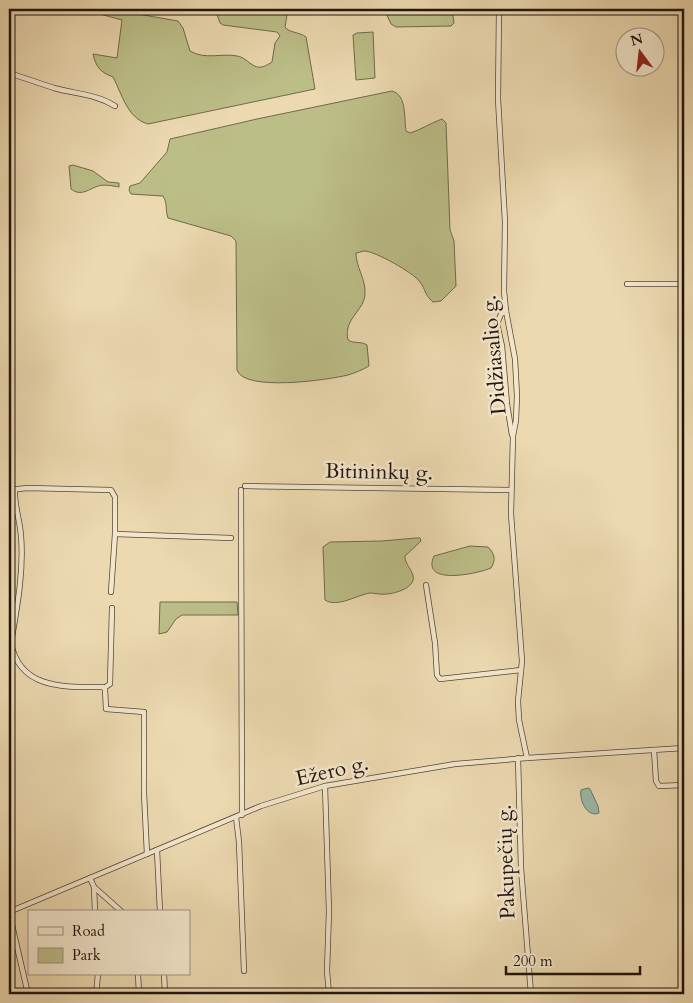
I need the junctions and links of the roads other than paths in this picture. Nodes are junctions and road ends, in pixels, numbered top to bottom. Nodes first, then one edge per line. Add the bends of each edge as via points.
1 (499, 9) edge
2 (9, 73) edge
3 (115, 106) dead end
4 (626, 284) dead end
5 (684, 284) edge
6 (506, 311) junction
7 (512, 436) junction
8 (9, 490) edge
9 (15, 490) junction
10 (511, 490) junction
11 (115, 534) junction
12 (231, 538) dead end
13 (426, 585) dead end
14 (112, 592) dead end
15 (112, 608) dead end
16 (521, 670) junction
17 (104, 688) junction
18 (684, 748) edge
19 (654, 750) junction
20 (518, 758) junction
21 (527, 758) junction
22 (684, 785) edge
23 (325, 786) junction
24 (242, 815) junction
25 (236, 817) junction
26 (157, 850) junction
27 (147, 854) junction
28 (90, 878) junction
29 (94, 887) junction
30 (94, 910) edge
31 (120, 910) edge
32 (160, 910) edge
33 (9, 912) edge
34 (244, 971) dead end
35 (98, 976) edge
36 (138, 976) edge
37 (164, 976) edge
38 (531, 993) edge
39 (28, 994) edge
40 (96, 994) edge
41 (139, 994) edge
42 (165, 994) edge
43 (329, 994) edge
44 (440, 994) edge

1 - 6 street, Didžiasalio g. via 498,99 506,222
2 - 3 street via 106,100
4 - 5 street
6 - 7 street, Didžiasalio g. via 517,396
6 - 7 street via 497,324
7 - 10 street, Didžiasalio g.
8 - 9 street
9 - 11 street via 111,490 115,497
9 - 17 street via 22,563 10,643 16,660 25,672 51,684
10 - 16 street, Didžiasalio g.
10 - 24 street, Bitininkų g. via 243,488
11 - 12 street
11 - 14 street
13 - 16 street via 440,679
15 - 17 street via 110,684
16 - 21 street, Didžiasalio g. via 519,720
17 - 27 street via 106,709 144,712
18 - 19 street, Ežero g.
19 - 21 street, Ežero g.
19 - 22 street via 656,781 660,786
20 - 21 street, Ežero g.
20 - 23 street, Ežero g. via 455,764
20 - 38 street, Pakupečių g. via 521,868
23 - 24 street, Ežero g.
23 - 43 street
24 - 25 street, Ežero g.
25 - 26 street, Ežero g.
25 - 34 street
26 - 27 street, Ežero g.
26 - 32 street
27 - 28 street, Ežero g.
28 - 29 street
28 - 33 street, Ežero g.
29 - 30 street
29 - 31 street
33 - 39 street
35 - 40 street
36 - 41 street
37 - 42 street
38 - 44 street

